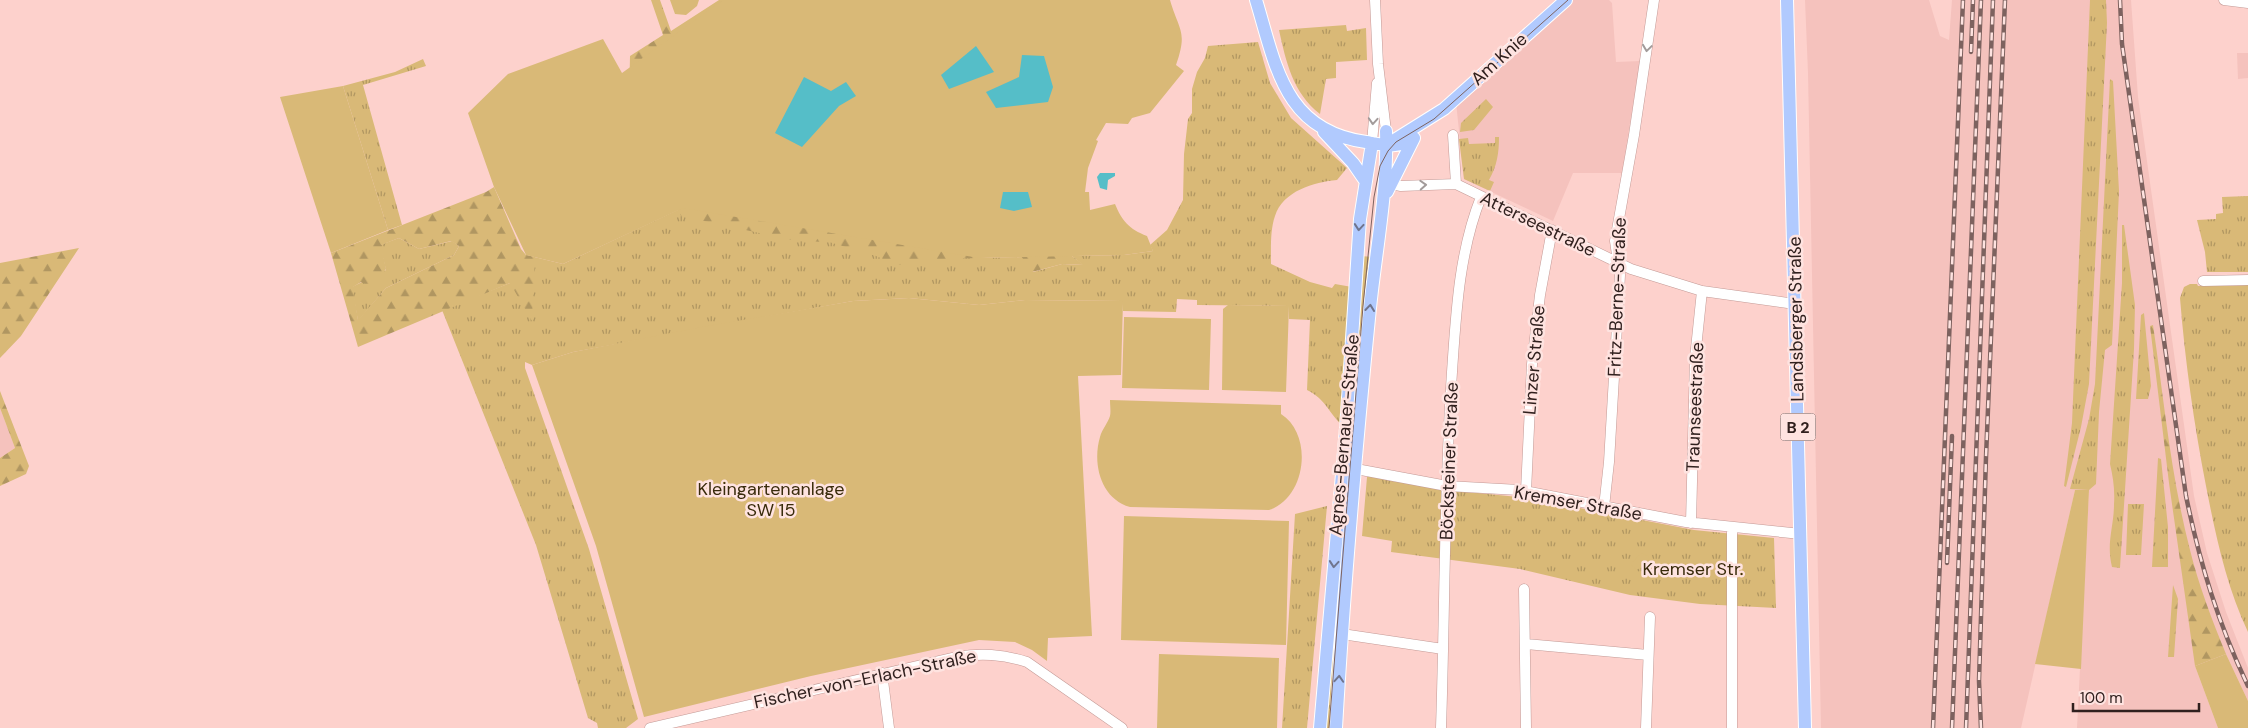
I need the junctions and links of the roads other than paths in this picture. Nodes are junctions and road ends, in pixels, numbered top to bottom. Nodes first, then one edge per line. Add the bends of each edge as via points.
1 (1256, 0) edge
2 (1375, 0) edge
3 (1566, 0) edge
4 (1654, 0) edge
5 (1788, 0) edge
6 (2224, 0) edge
7 (2248, 2) edge
8 (1378, 64) junction
9 (1432, 116) junction
10 (1317, 126) junction
11 (1386, 131) junction
12 (1453, 135) dead end
13 (1414, 138) junction
14 (1372, 143) junction
15 (1386, 150) junction
16 (1402, 159) joint
17 (1364, 179) junction
18 (1391, 184) junction
19 (1456, 184) junction
20 (1481, 197) junction
21 (1384, 199) junction
22 (1552, 230) junction
23 (1617, 262) junction
24 (2248, 280) edge
25 (2202, 281) dead end
26 (1702, 291) junction
27 (1795, 304) junction
28 (1356, 469) junction
29 (1447, 486) junction
30 (1526, 491) junction
31 (1604, 507) junction
32 (1692, 523) junction
33 (1732, 528) junction
34 (1801, 534) junction
35 (1524, 590) dead end
36 (1650, 617) dead end
37 (1342, 634) junction
38 (1526, 644) junction
39 (1444, 649) junction
40 (1648, 655) junction
41 (882, 673) junction
42 (650, 728) edge
43 (889, 728) edge
44 (1122, 728) edge
45 (1320, 728) edge
46 (1336, 728) edge
47 (1441, 728) edge
48 (1526, 728) edge
49 (1646, 728) edge
50 (1732, 728) edge
51 (1805, 728) edge

1 - 10 main road via 1282,84 1296,106
2 - 8 street
3 - 9 main road, Am Knie via 1444,109
4 -> 23 street, Fritz-Berne-Straße via 1615,241
5 - 27 main road, Landsberger Straße / B 2
6 - 7 street
8 - 11 street
8 -> 14 street
9 - 13 main road, Am Knie
9 - 15 main road, Am Knie
10 - 14 main road via 1339,136
10 - 17 main road
11 - 14 main road
11 - 15 main road, Agnes-Bernauer-Straße
12 - 19 street
13 - 15 main road
13 - 16 main road, Am Knie
14 - 15 main road
14 - 17 main road, Agnes-Bernauer-Straße
15 - 21 main road, Agnes-Bernauer-Straße
16 - 18 main road, Agnes-Bernauer-Straße
17 -> 45 main road, Agnes-Bernauer-Straße
18 -> 19 street, Atterseestraße
18 - 21 main road, Agnes-Bernauer-Straße
19 - 20 street, Atterseestraße
20 - 22 street, Atterseestraße
20 - 29 street, Böcksteiner Straße via 1472,219 1461,275
28 -> 21 main road, Agnes-Bernauer-Straße via 1370,307
22 - 23 street, Atterseestraße
22 - 30 street, Linzer Straße via 1532,364
23 - 26 street, Atterseestraße
23 - 31 street, Fritz-Berne-Straße via 1620,275
24 - 25 street
26 - 27 street, Atterseestraße
26 - 32 street, Traunseestraße via 1694,358
27 - 34 main road, Landsberger Straße / B 2
28 - 29 street, Kremser Straße
28 - 37 main road, Agnes-Bernauer-Straße
29 - 30 street, Kremser Straße
29 - 39 street, Böcksteiner Straße
30 - 31 street, Kremser Straße
31 - 32 street, Kremser Straße
32 - 33 street, Kremser Straße
33 - 34 street, Kremser Straße
33 - 50 street
34 - 51 main road, Landsberger Straße / B 2
35 - 38 street
36 - 40 street
37 - 39 street
46 -> 37 main road, Agnes-Bernauer-Straße
38 - 40 street
38 - 48 street
39 - 47 street, Böcksteiner Straße
40 - 49 street
41 - 42 street, Fischer-von-Erlach-Straße
41 - 43 street
41 - 44 street, Fischer-von-Erlach-Straße via 977,654 1009,656 1042,671

